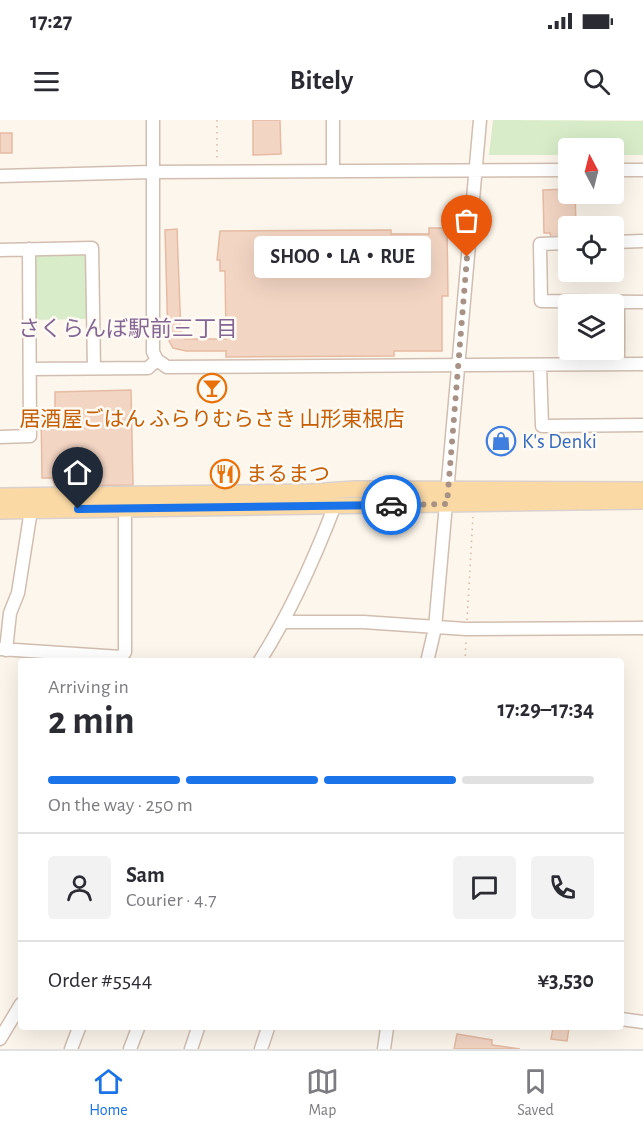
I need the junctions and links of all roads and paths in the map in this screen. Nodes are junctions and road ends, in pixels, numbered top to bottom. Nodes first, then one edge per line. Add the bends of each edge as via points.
1 (153, 120) edge
2 (217, 120) edge
3 (333, 120) edge
4 (480, 120) edge
5 (218, 162) dead end
6 (558, 170) edge
7 (624, 170) edge
8 (643, 170) edge
9 (333, 171) junction
10 (475, 171) junction
11 (152, 172) junction
12 (0, 176) edge
13 (643, 241) edge
14 (624, 242) edge
15 (558, 243) edge
16 (29, 249) junction
17 (0, 250) edge
18 (558, 301) edge
19 (643, 302) edge
20 (624, 303) edge
21 (157, 360) junction
22 (618, 360) edge
23 (643, 363) edge
24 (618, 364) junction
25 (457, 365) junction
26 (540, 366) junction
27 (94, 368) junction
28 (31, 369) junction
29 (643, 425) edge
30 (0, 437) edge
31 (643, 490) edge
32 (0, 496) edge
33 (447, 498) junction
34 (643, 501) edge
35 (474, 504) junction
36 (335, 505) junction
37 (125, 508) junction
38 (32, 510) junction
39 (0, 511) edge
40 (285, 622) junction
41 (435, 628) junction
42 (643, 628) edge
43 (466, 629) junction
44 (3, 650) edge
45 (262, 658) edge
46 (428, 658) edge
47 (465, 658) edge
48 (18, 1009) edge
49 (624, 1019) edge
50 (643, 1022) edge
51 (78, 1030) edge
52 (137, 1030) edge
53 (197, 1030) edge
54 (267, 1030) edge
55 (387, 1030) edge
56 (0, 1039) edge
57 (71, 1049) edge
58 (130, 1049) edge
59 (190, 1049) edge
60 (261, 1049) edge
61 (384, 1049) edge

1 - 11 street
2 - 5 path
3 - 9 street
4 - 10 street
6 - 10 street
7 - 8 street
9 - 10 street
9 - 11 street
10 - 25 street
11 - 12 street
11 - 21 street via 153,352
13 - 14 street
15 - 18 street via 540,243 541,301
16 - 17 street
16 - 27 street via 92,248
16 - 28 street
19 - 20 street
21 - 25 street via 167,367
21 - 27 street via 148,368
22 - 24 street
23 - 24 street
24 - 26 street
25 - 26 street
25 - 33 street
26 - 29 street via 542,426
27 - 28 street
28 - 30 street via 30,436
31 - 33 main road
32 - 33 main road via 355,489
33 - 35 main road
33 - 36 main road
33 - 41 street
34 - 35 main road
35 - 43 path
36 - 37 main road
36 - 40 street
37 - 38 main road
37 - 44 street via 121,657
38 - 39 main road
38 - 44 street via 18,593
40 - 41 street via 363,622
40 - 45 street
41 - 43 street
41 - 46 street
42 - 43 street
43 - 47 path
48 - 56 street
49 - 50 street
51 - 57 street
52 - 58 street
53 - 59 street
54 - 60 street
55 - 61 street

